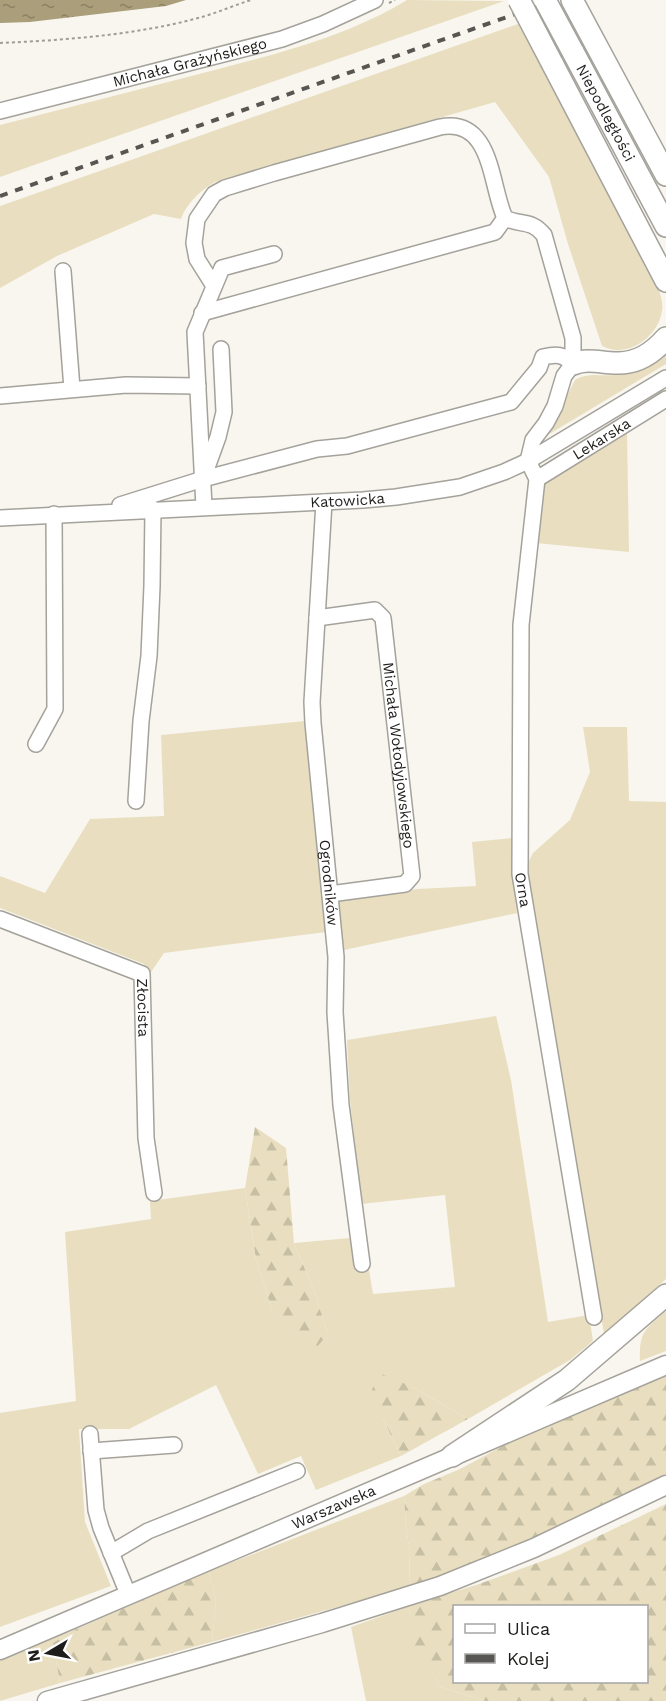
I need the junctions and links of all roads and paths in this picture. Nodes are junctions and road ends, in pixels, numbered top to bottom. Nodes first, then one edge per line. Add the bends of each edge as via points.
1 (251, 0) edge
2 (375, 0) edge
3 (519, 0) edge
4 (545, 0) edge
5 (572, 0) edge
6 (0, 44) edge
7 (0, 111) edge
8 (666, 175) edge
9 (505, 218) junction
10 (666, 226) edge
11 (274, 254) dead end
12 (63, 271) dead end
13 (666, 281) edge
14 (214, 286) junction
15 (202, 313) junction
16 (666, 338) edge
17 (221, 349) dead end
18 (569, 370) junction
19 (666, 378) edge
20 (198, 386) junction
21 (72, 389) junction
22 (0, 396) edge
23 (666, 399) edge
24 (528, 461) junction
25 (203, 479) junction
26 (537, 479) junction
27 (324, 502) junction
28 (204, 507) junction
29 (153, 509) junction
30 (98, 512) junction
31 (54, 514) junction
32 (0, 518) edge
33 (317, 618) junction
34 (36, 744) dead end
35 (136, 801) dead end
36 (330, 894) junction
37 (0, 919) edge
38 (154, 1193) dead end
39 (362, 1264) dead end
40 (666, 1295) edge
41 (594, 1317) dead end
42 (666, 1365) edge
43 (90, 1434) dead end
44 (174, 1445) dead end
45 (91, 1451) junction
46 (453, 1456) junction
47 (297, 1471) dead end
48 (666, 1485) edge
49 (111, 1553) junction
50 (128, 1594) junction
51 (0, 1650) edge
52 (47, 1701) edge

1 - 6 path via 202,17 136,31
2 - 7 street, Michała Grażyńskiego via 282,39
3 - 13 highway, bridge
4 - 10 highway, Niepodległości, bridge
5 - 8 highway, Niepodległości
9 - 14 street via 482,146 472,134 448,125 274,173 214,194 197,219 194,243 197,259
9 - 15 street via 495,232
9 - 18 street via 530,224 544,235 573,338
11 - 14 street via 222,268
12 - 21 street
14 - 15 street
15 - 20 street via 195,332
16 - 18 highway via 635,362 588,360
17 - 25 street via 224,412
18 - 24 street via 555,406 533,440
18 - 25 street via 565,356 543,357 512,402
19 - 24 street, Katowicka
20 - 21 street
20 - 25 street
21 - 22 street
23 - 26 street, Lekarska
24 - 26 street
24 - 27 street, Katowicka via 450,489
25 - 28 street
25 - 30 street
26 - 41 street, Orna via 521,625 520,874
27 - 28 street, Katowicka
27 - 33 street, Ogrodników
28 - 29 street, Katowicka
29 - 30 street, Katowicka
29 - 35 street via 150,633
30 - 31 street, Katowicka
31 - 32 street, Katowicka
31 - 34 street via 55,709
33 - 36 street, Ogrodników via 312,702
33 - 36 street, Michała Wołodyjowskiego via 375,610 383,618 412,876 405,884
36 - 39 street, Ogrodników via 341,1105
37 - 38 street, Złocista via 142,974 146,1138
40 - 46 highway via 567,1380
42 - 46 main road, Warszawska
43 - 45 street
44 - 45 street
45 - 49 street via 96,1510
46 - 50 main road, Warszawska
47 - 49 street via 148,1532
48 - 52 main road via 534,1548 440,1586
49 - 50 street
50 - 51 main road, Warszawska

